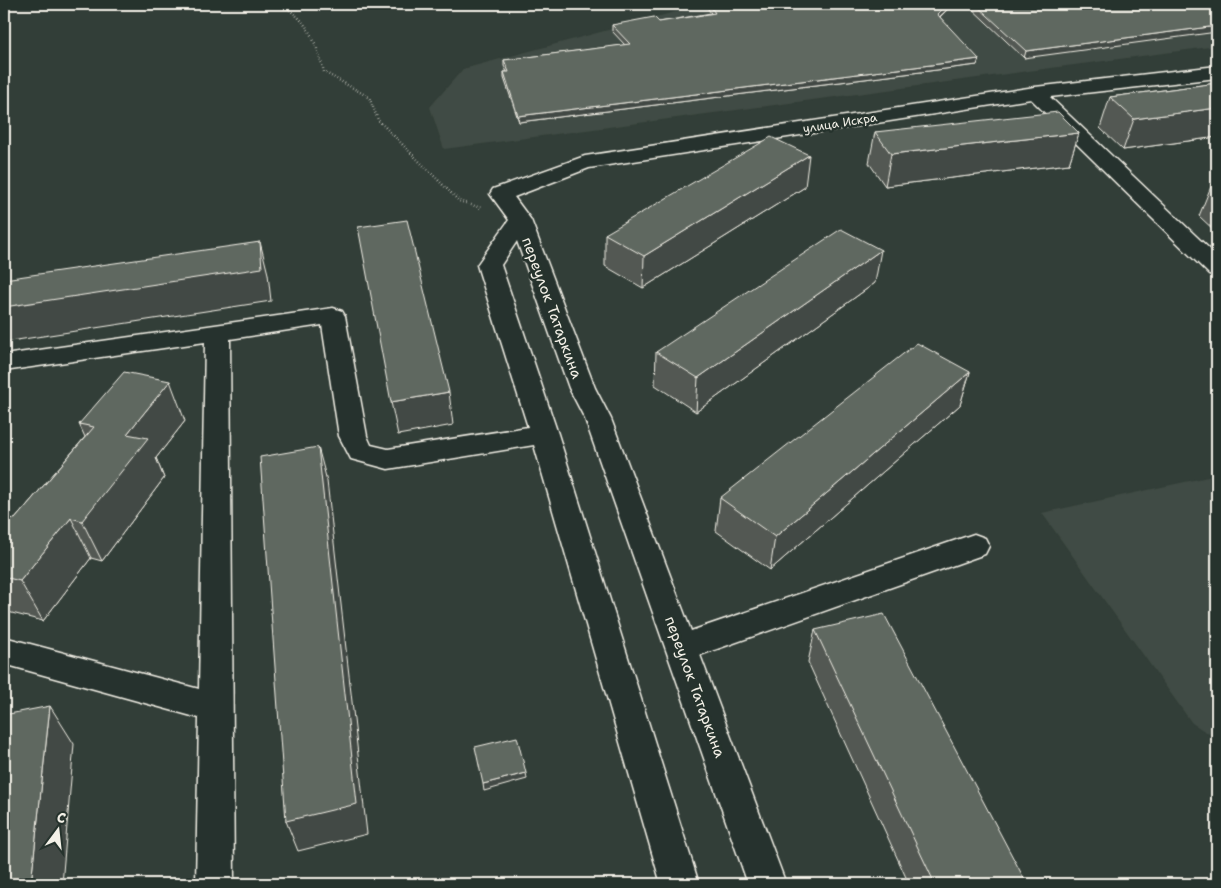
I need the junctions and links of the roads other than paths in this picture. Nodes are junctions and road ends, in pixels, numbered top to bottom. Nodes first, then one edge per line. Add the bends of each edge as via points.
1 (1217, 72) edge
2 (1035, 93) junction
3 (520, 220) junction
4 (1217, 270) edge
5 (218, 331) junction
6 (4, 363) edge
7 (544, 434) junction
8 (974, 546) dead end
9 (681, 648) junction
10 (4, 651) edge
11 (216, 708) junction
12 (215, 884) edge
13 (680, 884) edge
14 (767, 884) edge

1 - 2 street, улица Искра
2 - 3 street, улица Искра via 585,162 501,194
2 - 4 street
3 - 7 street, переулок Татаркина via 489,265
3 - 9 street, переулок Татаркина via 582,388 598,419
5 - 6 street
5 - 7 street via 333,316 353,436 361,452 388,459
5 - 11 street
7 - 13 street, переулок Татаркина
8 - 9 street
9 - 14 street, переулок Татаркина
10 - 11 street
11 - 12 street

